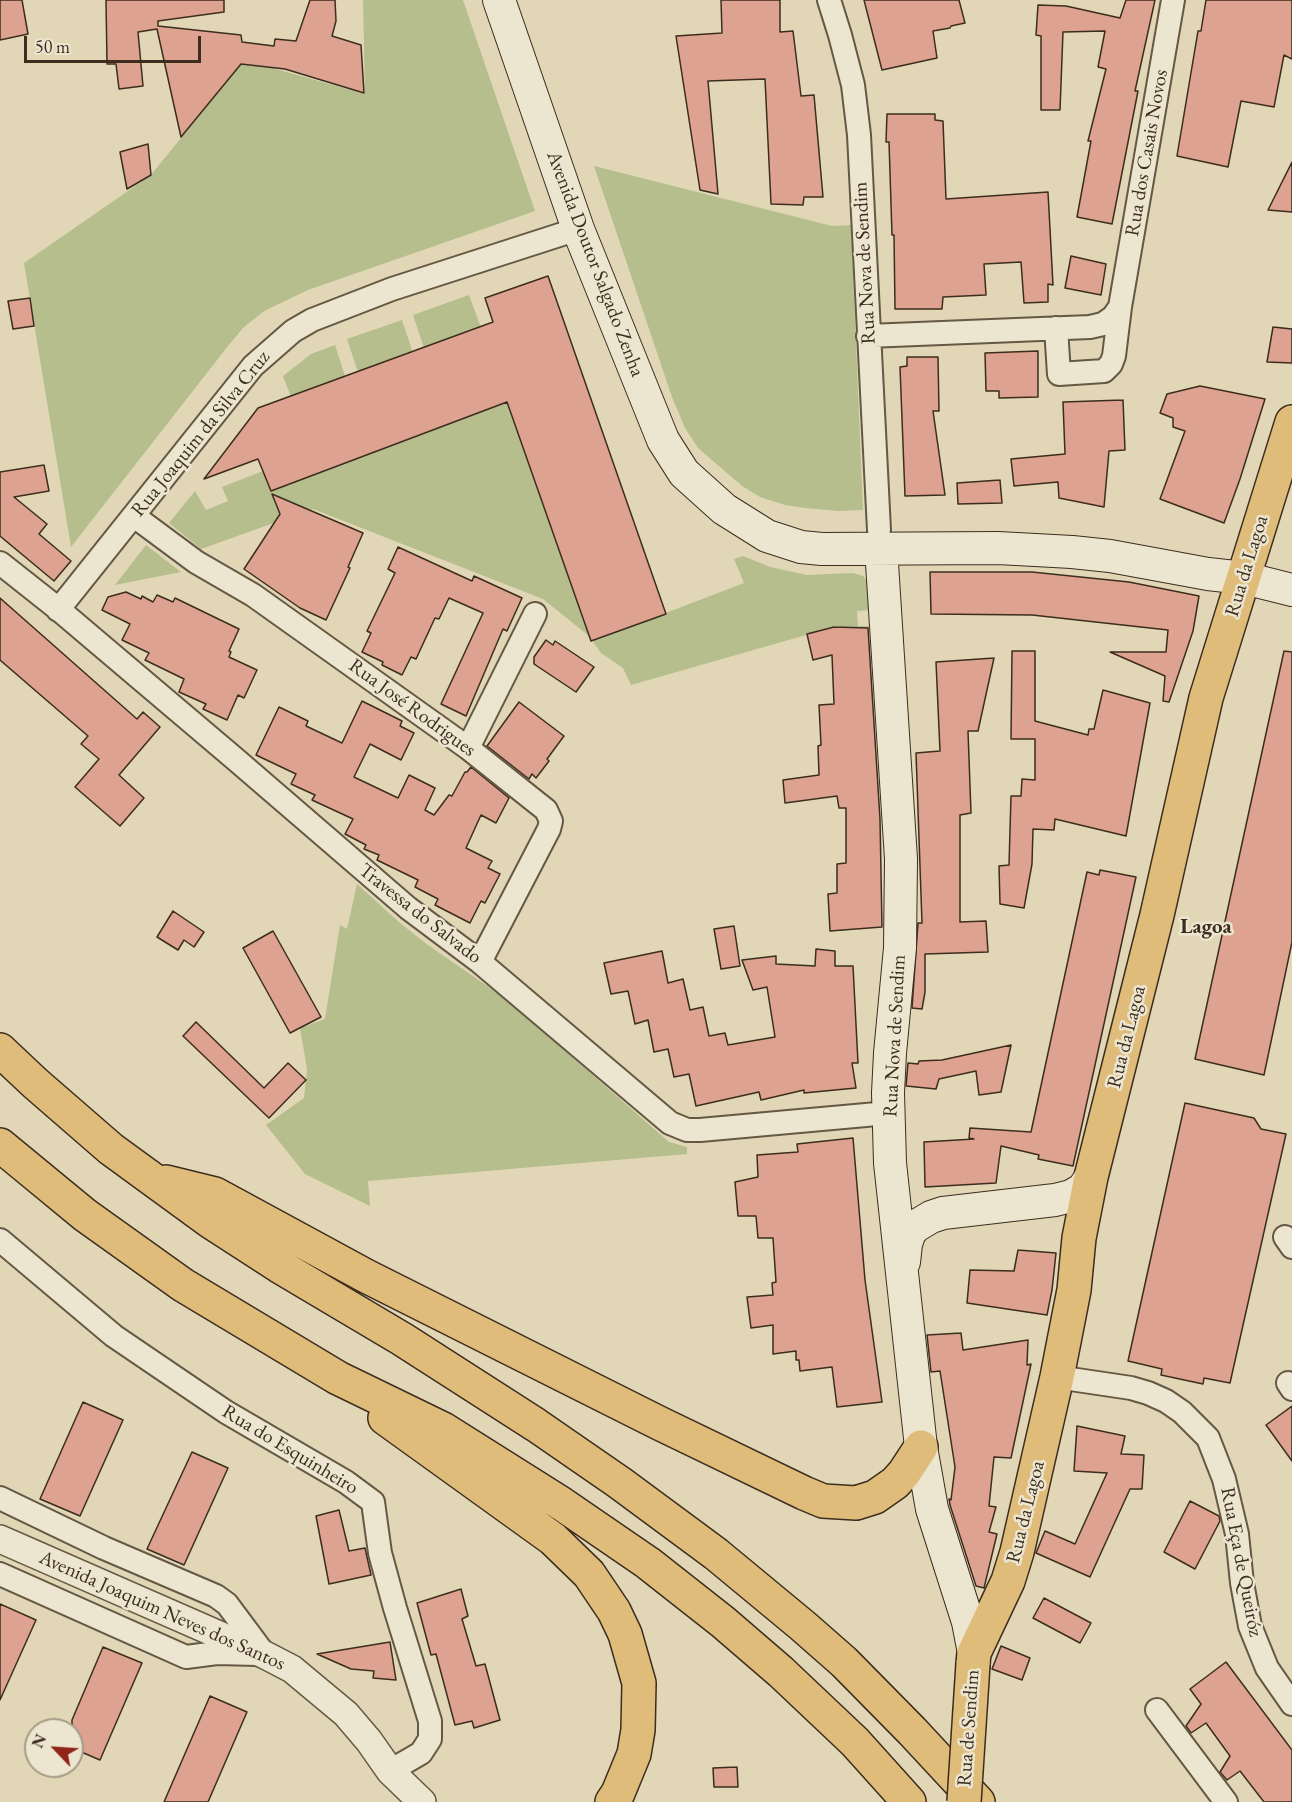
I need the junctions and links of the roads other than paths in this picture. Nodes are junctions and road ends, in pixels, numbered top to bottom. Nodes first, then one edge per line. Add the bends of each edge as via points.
1 (499, 0) edge
2 (829, 0) edge
3 (1173, 0) edge
4 (579, 229) junction
5 (1120, 306) junction
6 (1056, 328) junction
7 (868, 336) junction
8 (1292, 422) edge
9 (134, 516) junction
10 (880, 539) junction
11 (0, 563) edge
12 (1244, 578) junction
13 (1292, 590) edge
14 (58, 610) junction
15 (535, 614) dead end
16 (468, 748) junction
17 (480, 962) junction
18 (0, 1050) edge
19 (888, 1113) junction
20 (0, 1145) edge
21 (891, 1163) junction
22 (1091, 1177) junction
23 (149, 1178) junction
24 (1032, 1204) junction
25 (943, 1213) junction
26 (1079, 1238) junction
27 (0, 1240) edge
28 (905, 1290) junction
29 (1058, 1377) junction
30 (338, 1378) junction
31 (921, 1447) junction
32 (0, 1498) edge
33 (0, 1539) edge
34 (0, 1574) edge
35 (957, 1590) junction
36 (999, 1601) junction
37 (265, 1655) junction
38 (974, 1658) junction
39 (1292, 1704) edge
40 (1157, 1710) dead end
41 (390, 1771) junction
42 (402, 1802) edge
43 (422, 1802) edge
44 (612, 1802) edge
45 (909, 1802) edge
46 (964, 1802) edge
47 (978, 1802) edge
48 (1226, 1802) edge

1 - 4 main road, Avenida Doutor Salgado Zenha
2 - 7 street, Rua Nova de Sendim via 853,85 859,135
3 - 5 street, Rua dos Casais Novos
4 - 9 street, Rua Joaquim da Silva Cruz via 392,289 312,320 293,332 253,366
4 - 10 main road, Avenida Doutor Salgado Zenha via 663,440 684,473 724,509 767,536 792,545 822,549
5 - 6 street via 1103,324
5 - 6 street, Rua dos Casais Novos via 1114,356 1104,371 1059,374
6 - 7 street
7 - 10 street, Rua Nova de Sendim
8 - 12 main road, Rua da Lagoa
9 - 14 street, Rua Joaquim da Silva Cruz
9 - 16 street, Rua José Rodrigues via 196,562 253,595
10 - 12 main road, Avenida Doutor Salgado Zenha via 1110,556
10 - 19 main road, Rua Nova de Sendim via 900,859 900,948
11 - 14 street, Travessa do Salvado
12 - 13 main road, Avenida Doutor Salgado Zenha
12 - 22 main road, Rua da Lagoa via 1206,698
14 - 17 street, Travessa do Salvado via 408,908
15 - 16 street
16 - 17 street, Rua José Rodrigues via 542,806 550,821
17 - 19 street, Travessa do Salvado via 678,1127 700,1130
18 - 23 main road via 71,1115
19 - 21 main road, Rua Nova de Sendim
20 - 30 main road via 146,1260
21 - 25 main road via 903,1200 913,1208
21 - 28 main road, Rua Nova de Sendim
22 - 24 main road via 1083,1189 1071,1196
22 - 26 main road, Rua da Lagoa
23 - 31 main road via 215,1194 366,1276 823,1501 856,1503 875,1497 895,1483
23 - 47 main road via 238,1240 536,1425 676,1524 844,1662
24 - 25 main road
24 - 26 main road via 1066,1216 1078,1227
25 - 28 main road via 923,1221 910,1232 904,1258
26 - 29 main road, Rua da Lagoa
27 - 41 street, Rua do Esquinheiro via 114,1336 226,1412 373,1502 383,1564 430,1721 430,1739 421,1753
28 - 31 main road, Rua Nova de Sendim
29 - 36 main road, Rua da Lagoa via 1017,1552
29 - 39 street, Rua Eça de Queiróz via 1148,1393 1182,1412 1208,1438 1224,1479 1237,1533 1250,1626 1267,1668
30 - 44 main road via 398,1428 553,1539 603,1593 625,1634 639,1683 634,1754
30 - 45 main road via 443,1430 648,1563 798,1688 855,1742
31 - 35 main road, Rua Nova de Sendim via 932,1509
32 - 37 street via 216,1596
33 - 37 street, Avenida Joaquim Neves dos Santos
34 - 37 street via 186,1657 217,1653
35 - 36 main road via 971,1602
35 - 38 main road, Rua Nova de Sendim
36 - 38 main road, Rua da Lagoa
37 - 41 street, Avenida Joaquim Neves dos Santos via 292,1669 339,1707
38 - 46 main road, Rua de Sendim, bridge
40 - 48 street
41 - 42 street, Avenida Joaquim Neves dos Santos
41 - 43 street, Avenida Joaquim Neves dos Santos

